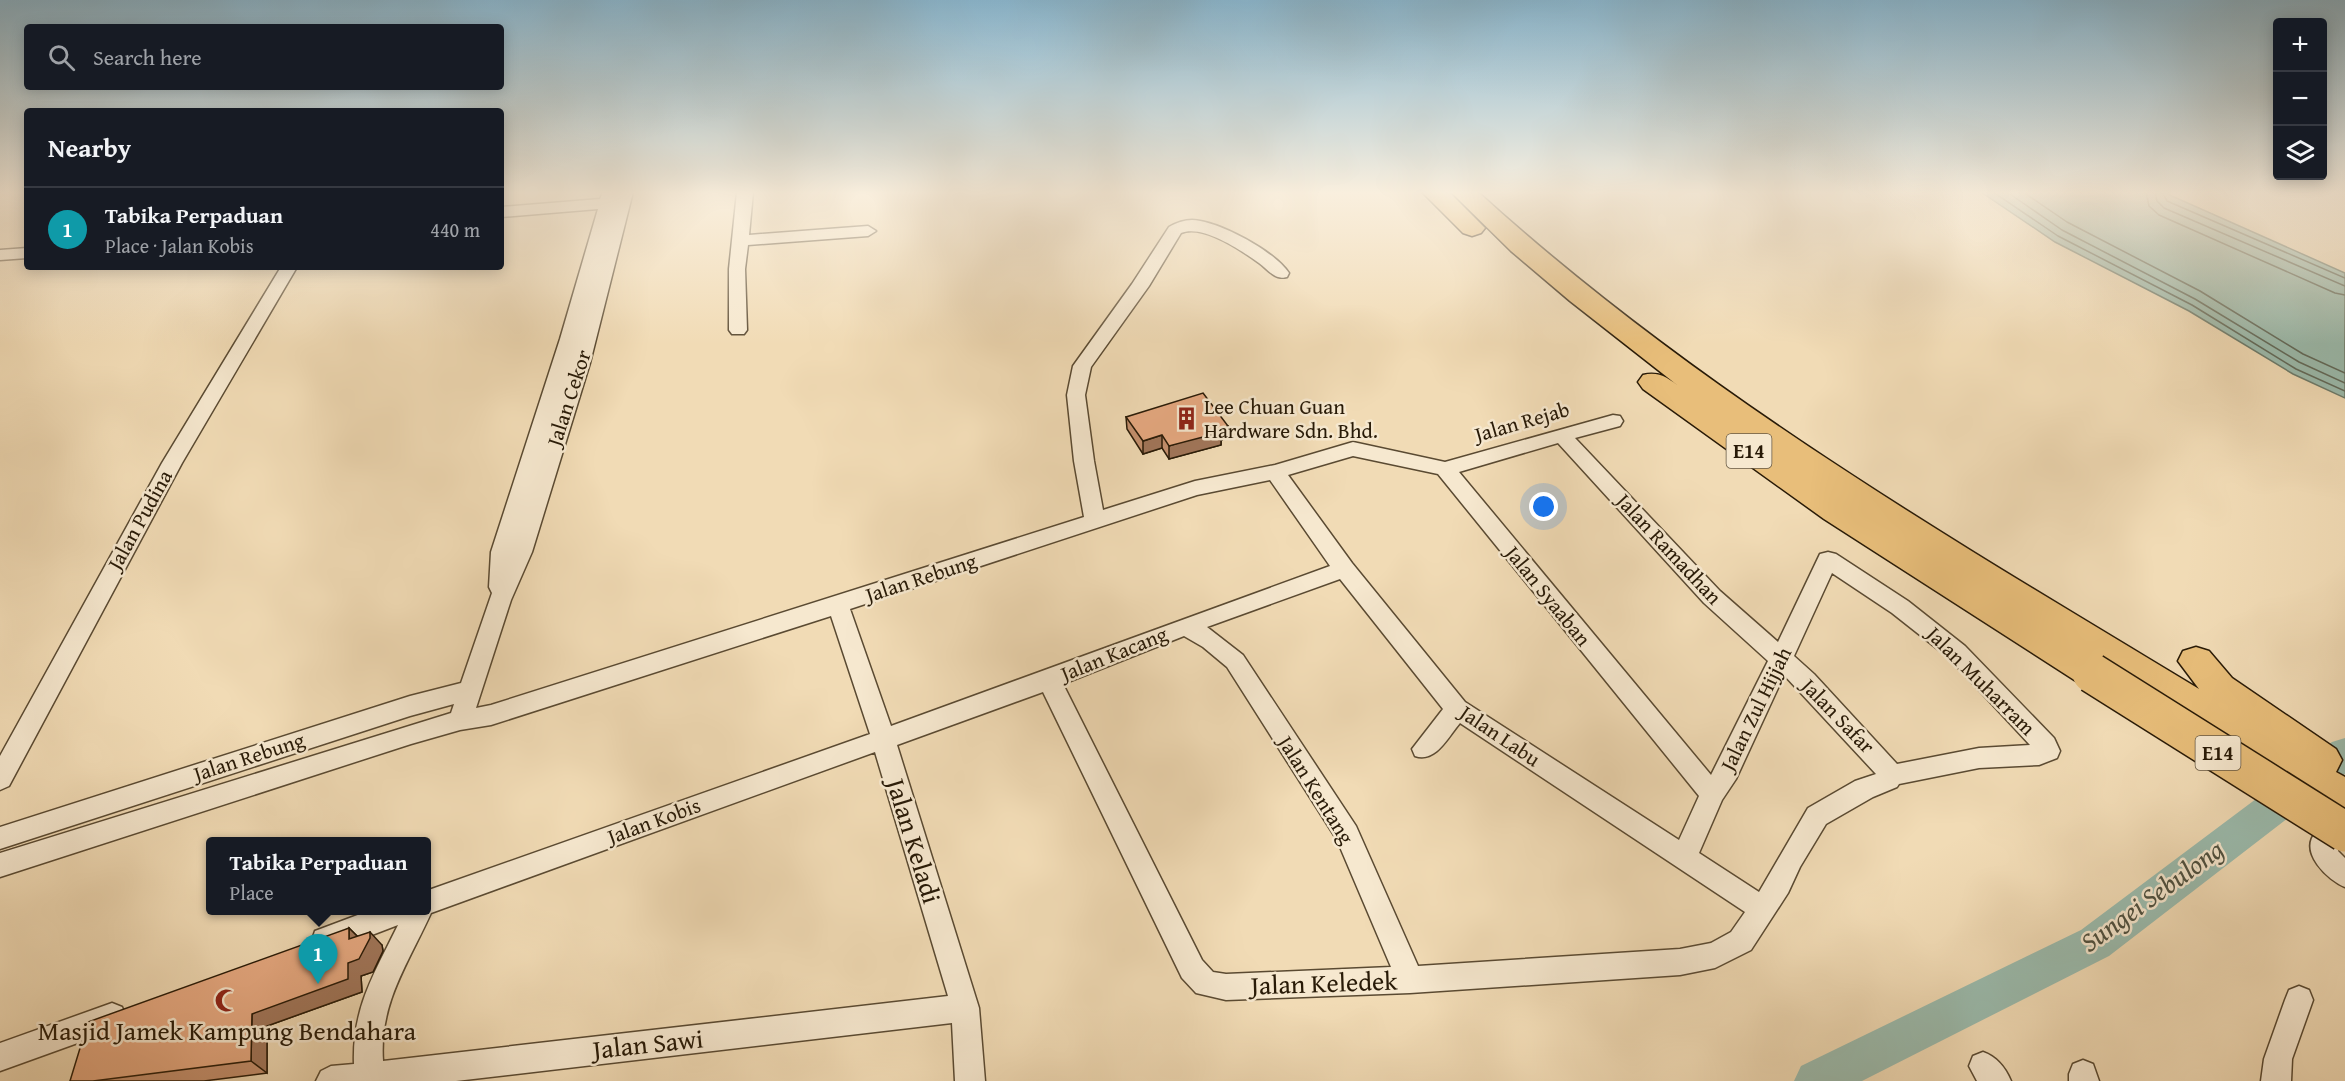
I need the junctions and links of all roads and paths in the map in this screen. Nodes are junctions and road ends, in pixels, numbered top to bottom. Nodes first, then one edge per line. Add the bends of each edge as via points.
1 (597, 242) edge
2 (612, 242) edge
3 (740, 242) edge
4 (1167, 242) edge
5 (1233, 242) edge
6 (1490, 242) edge
7 (1520, 242) edge
8 (287, 270) edge
9 (1281, 273) dead end
10 (738, 330) dead end
11 (1613, 421) dead end
12 (1562, 435) junction
13 (1445, 469) junction
14 (1275, 472) junction
15 (1095, 520) junction
16 (1828, 560) joint
17 (1344, 568) junction
18 (500, 600) junction
19 (838, 605) junction
20 (1186, 626) junction
21 (1781, 658) junction
22 (2102, 664) junction
23 (2207, 675) dead end
24 (1049, 680) junction
25 (468, 691) junction
26 (1456, 709) junction
27 (491, 715) junction
28 (460, 720) junction
29 (883, 738) junction
30 (1424, 749) dead end
31 (2345, 773) edge
32 (1892, 775) junction
33 (0, 779) edge
34 (1712, 794) junction
35 (2345, 797) edge
36 (2345, 829) edge
37 (0, 838) edge
38 (1684, 857) junction
39 (0, 865) edge
40 (2345, 875) edge
41 (431, 901) edge
42 (1762, 908) junction
43 (392, 915) edge
44 (416, 915) edge
45 (306, 947) edge
46 (1410, 980) junction
47 (2298, 1000) dead end
48 (138, 1007) edge
49 (965, 1008) junction
50 (0, 1057) edge
51 (369, 1076) junction
52 (331, 1081) edge
53 (970, 1081) edge
54 (2276, 1081) edge

1 - 18 street, Jalan Cekor via 502,552
2 - 18 street, Jalan Cekor via 581,363 521,552
3 - 10 street
4 - 15 street via 1082,366 1076,395
5 - 9 street
6 - 22 highway, E14 via 1588,331 1655,384 1835,511
7 - 22 highway, E14 via 1590,305 1681,375
8 - 33 street, Jalan Pudina via 172,464
11 - 12 street, Jalan Rejab
12 - 13 street, Jalan Rejab
12 - 21 street, Jalan Ramadhan via 1712,597
13 - 14 street, Jalan Rebung via 1353,449
13 - 34 street, Jalan Syaaban
14 - 15 street, Jalan Rebung via 1196,488
14 - 17 street, Jalan Labu
15 - 19 street, Jalan Rebung
16 - 21 street, Jalan Zul Hijjah
16 - 32 street, Jalan Muharram via 1958,652 2048,751 2039,755 1978,758
17 - 20 street, Jalan Kacang
17 - 26 street, Jalan Labu
18 - 25 street, Jalan Cekor
19 - 27 street, Jalan Rebung
19 - 29 street, Jalan Keladi
20 - 24 street, Jalan Kacang
20 - 46 street, Jalan Kentang via 1235,661 1340,824
21 - 32 street, Jalan Safar
21 - 34 street, Jalan Zul Hijjah via 1727,772
22 - 35 highway, E14
22 - 36 highway, E14, bridge
23 - 31 highway
24 - 29 street, Jalan Kacang
24 - 46 street, Jalan Keledek via 1192,969 1206,984 1226,987
25 - 27 street
25 - 28 street, Jalan Cekor
25 - 37 street, Jalan Rebung via 410,706
26 - 30 street
26 - 38 street, Jalan Labu
27 - 28 street, Jalan Rebung
28 - 39 street, Jalan Rebung
29 - 41 street, Jalan Kobis
29 - 49 street, Jalan Keladi
32 - 42 street, Jalan Muharram via 1817,816
34 - 38 street, Jalan Zul Hijjah
36 - 40 street via 2325,840 2325,856
38 - 42 street, Jalan Labu
42 - 46 street, Jalan Keledek via 1741,941 1715,955 1680,962
43 - 45 street
44 - 51 street via 376,998 367,1037
47 - 54 street via 2278,1059
48 - 50 street
49 - 51 street, Jalan Sawi
49 - 53 street, Jalan Keladi
51 - 52 street, Jalan Sawi

